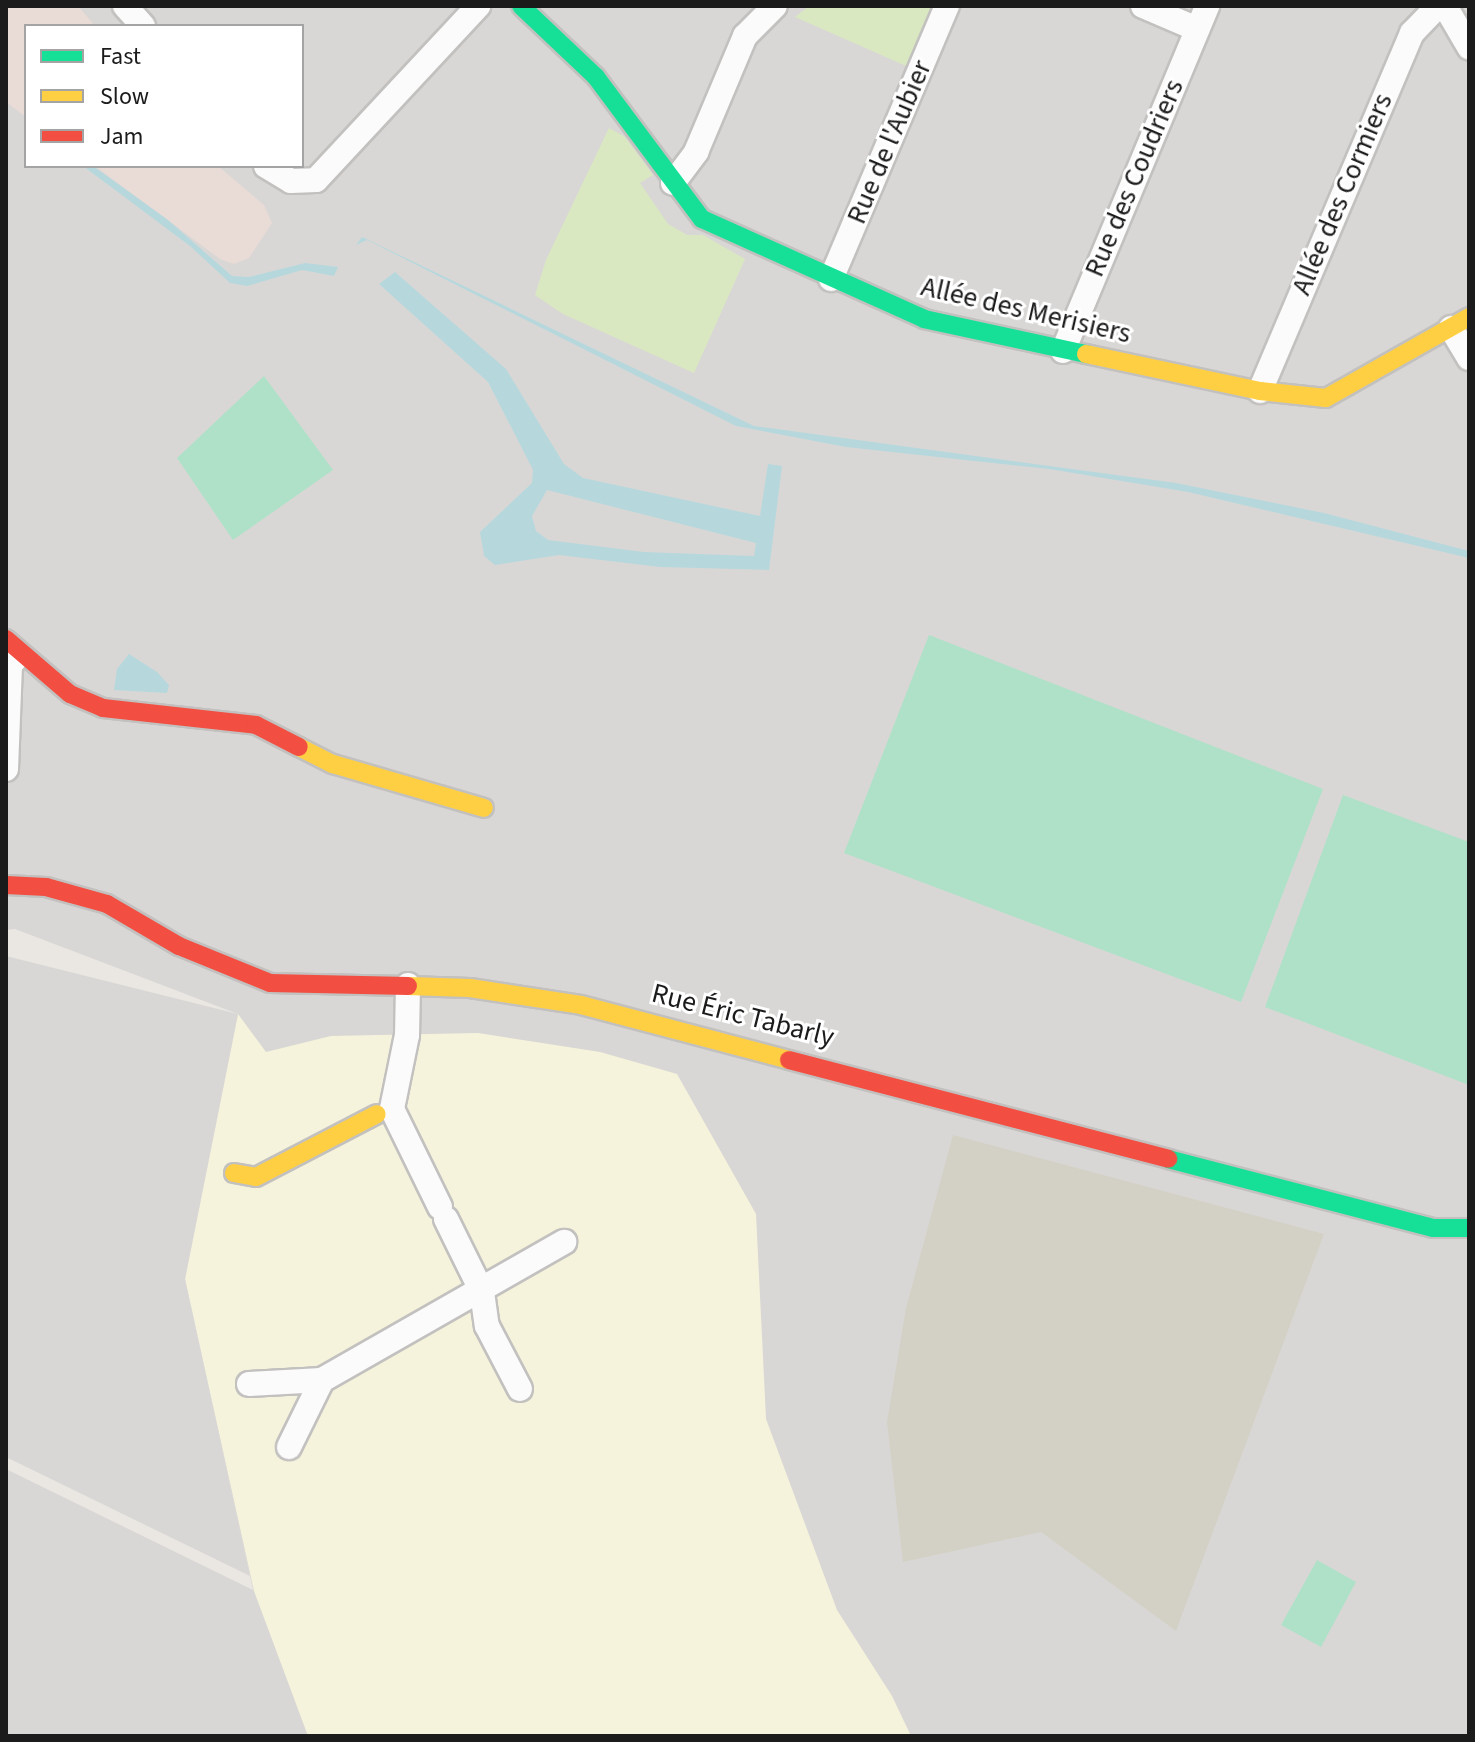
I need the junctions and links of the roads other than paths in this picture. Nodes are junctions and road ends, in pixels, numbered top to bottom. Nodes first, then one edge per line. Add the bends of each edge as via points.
1 (125, 6) edge
2 (478, 6) edge
3 (521, 6) edge
4 (775, 6) edge
5 (947, 6) edge
6 (1143, 6) edge
7 (1207, 6) edge
8 (1438, 6) edge
9 (1445, 6) edge
10 (141, 24) edge
11 (1197, 29) junction
12 (1469, 47) edge
13 (269, 168) edge
14 (673, 183) junction
15 (831, 279) junction
16 (1460, 323) edge
17 (1063, 351) junction
18 (1469, 358) edge
19 (1260, 391) junction
20 (12, 647) edge
21 (6, 769) edge
22 (484, 808) dead end
23 (6, 885) edge
24 (408, 985) junction
25 (377, 1114) dead end
26 (234, 1173) dead end
27 (1469, 1228) edge
28 (564, 1242) dead end
29 (482, 1292) junction
30 (322, 1380) junction
31 (249, 1384) dead end
32 (520, 1389) dead end
33 (289, 1447) dead end

1 - 10 street
2 - 13 street via 316,180 291,181
3 - 14 street, Allée des Merisiers via 596,77
4 - 14 street via 745,36 696,152
5 - 15 street, Rue de l'Aubier
6 - 11 street
7 - 11 street, Rue des Coudriers
8 - 19 street, Allée des Cormiers via 1412,33
9 - 12 street
11 - 17 street, Rue des Coudriers
14 - 15 street, Allée des Merisiers via 713,227
15 - 17 street, Allée des Merisiers via 924,319
16 - 18 street
16 - 19 street, Allée des Merisiers via 1326,398
17 - 19 street, Allée des Merisiers
20 - 21 street
20 - 22 street via 70,694 103,708 256,725 333,764
23 - 24 street, Rue Éric Tabarly via 46,887 107,904 179,946 270,983
24 - 27 street, Rue Éric Tabarly via 505,990 665,1023 1433,1228
24 - 29 street via 407,1035 392,1109
25 - 26 street via 256,1177
28 - 29 street
29 - 30 street
29 - 32 street via 487,1326
30 - 31 street
30 - 33 street

